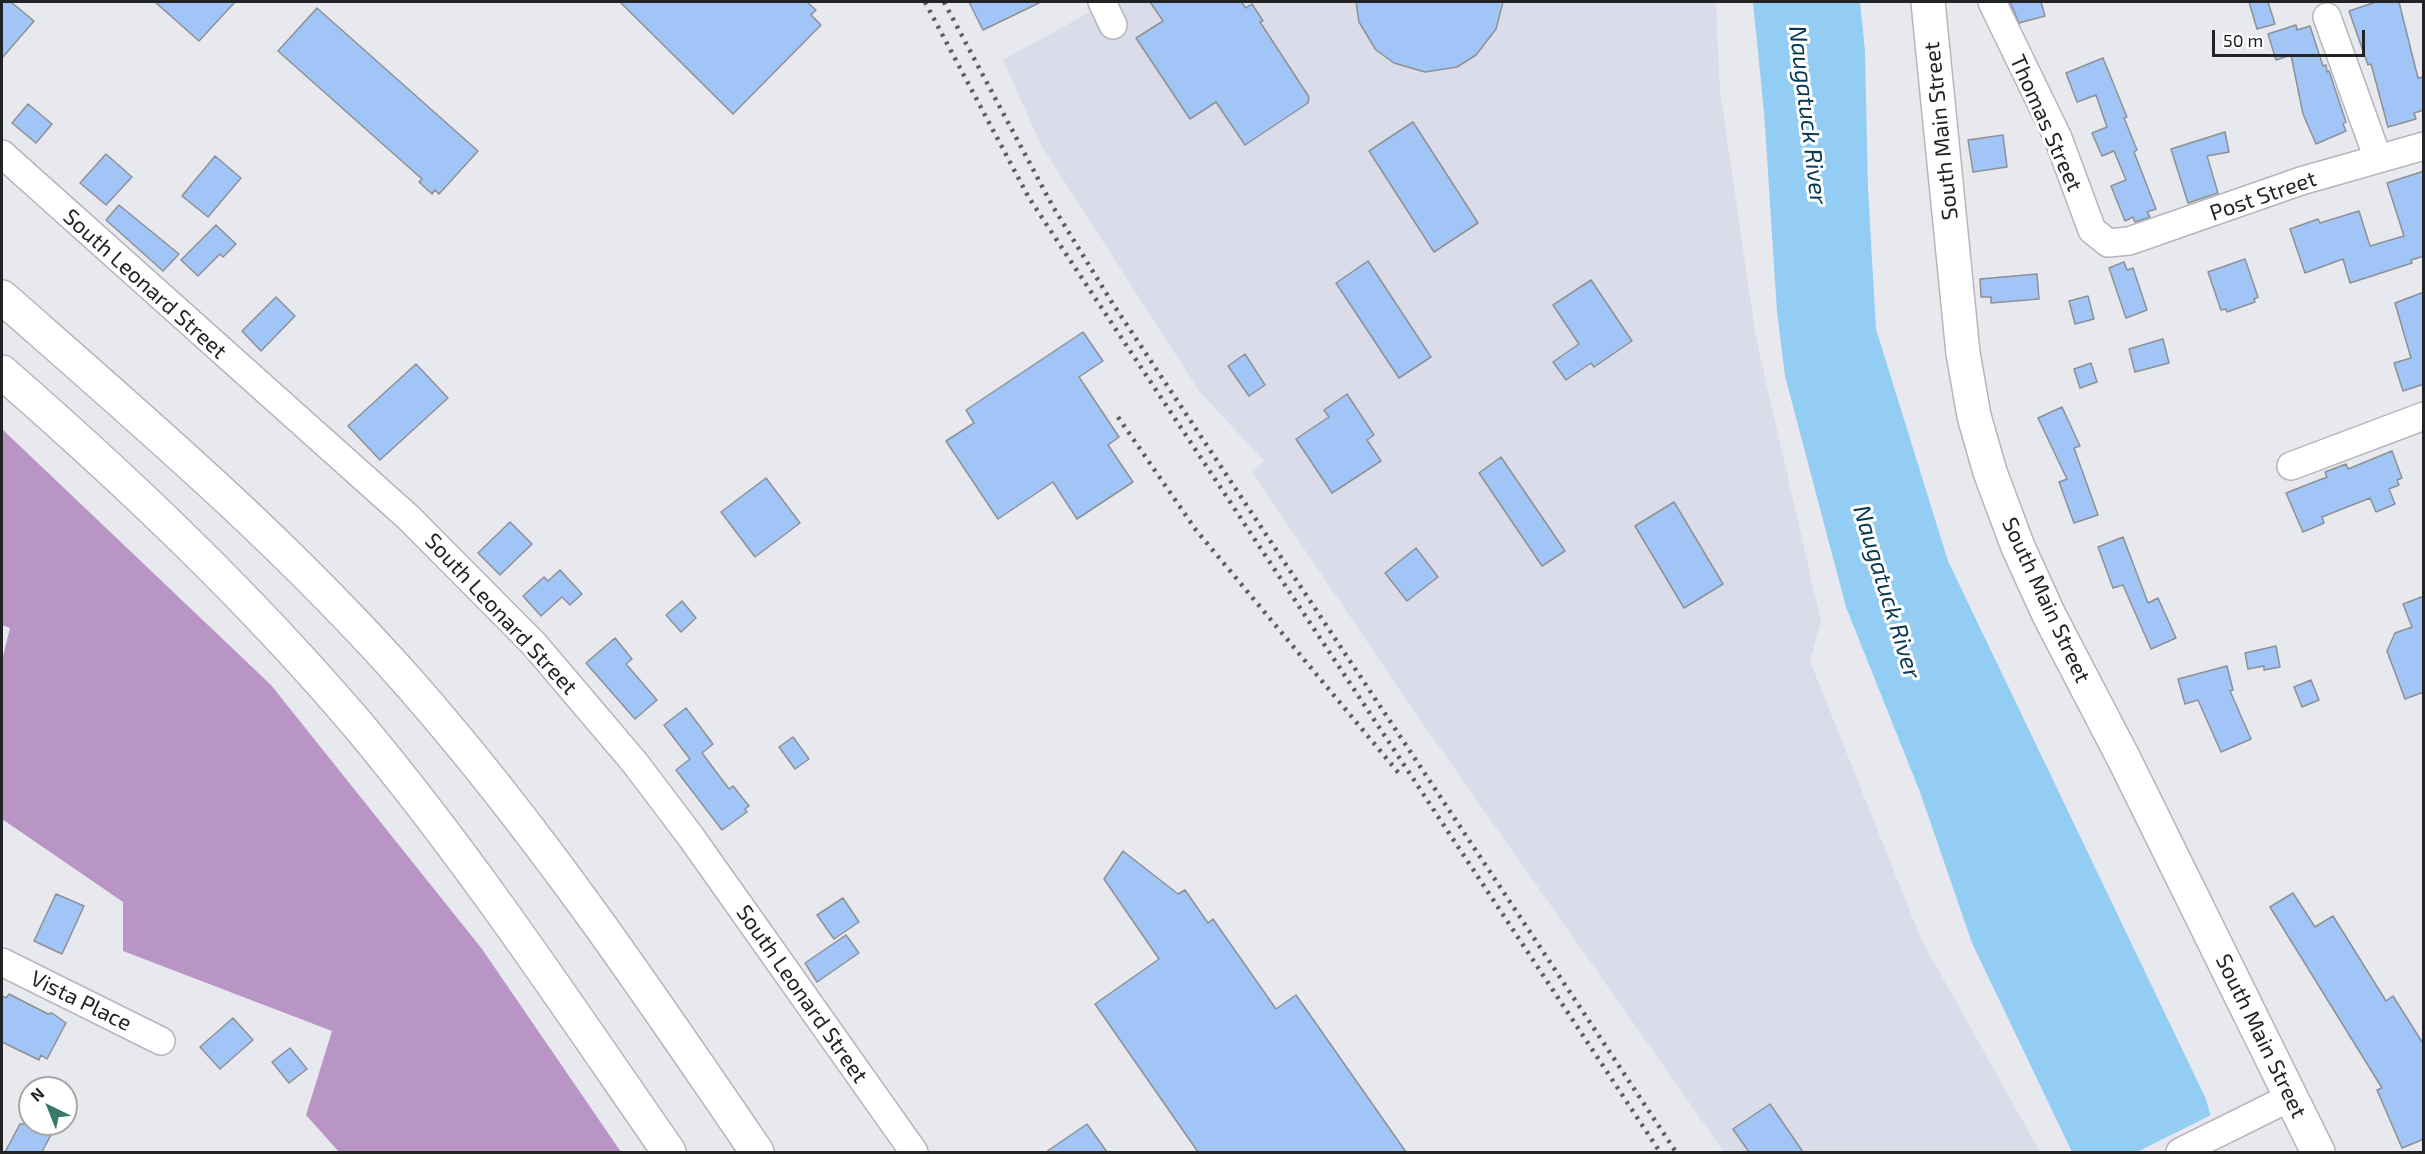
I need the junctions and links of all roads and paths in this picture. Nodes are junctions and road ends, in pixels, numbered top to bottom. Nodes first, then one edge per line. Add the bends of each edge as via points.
1 (1928, 2) edge
2 (1992, 2) edge
3 (2327, 17) dead end
4 (2424, 146) edge
5 (2, 154) edge
6 (2378, 159) junction
7 (11, 167) edge
8 (2103, 241) joint
9 (2, 297) edge
10 (2, 372) edge
11 (2424, 416) edge
12 (2291, 466) dead end
13 (2, 962) edge
14 (161, 1041) dead end
15 (2291, 1097) junction
16 (669, 1152) edge
17 (757, 1152) edge
18 (914, 1152) edge
19 (2180, 1152) edge
20 (2318, 1152) edge

1 - 15 main road, South Main Street via 1963,353 1974,416 1990,472 2049,615
2 - 8 street, Thomas Street via 2058,138 2090,226
3 - 6 street
4 - 6 street, Post Street
5 - 7 street, South Leonard Street
6 - 8 street, Post Street via 2301,181 2129,242
7 - 18 street, South Leonard Street via 409,518 534,644 678,819
9 - 17 main road via 255,523 410,684 548,855
10 - 16 main road via 188,542 359,727 491,899
11 - 12 street
13 - 14 street, Vista Place
15 - 19 street
15 - 20 main road, South Main Street

